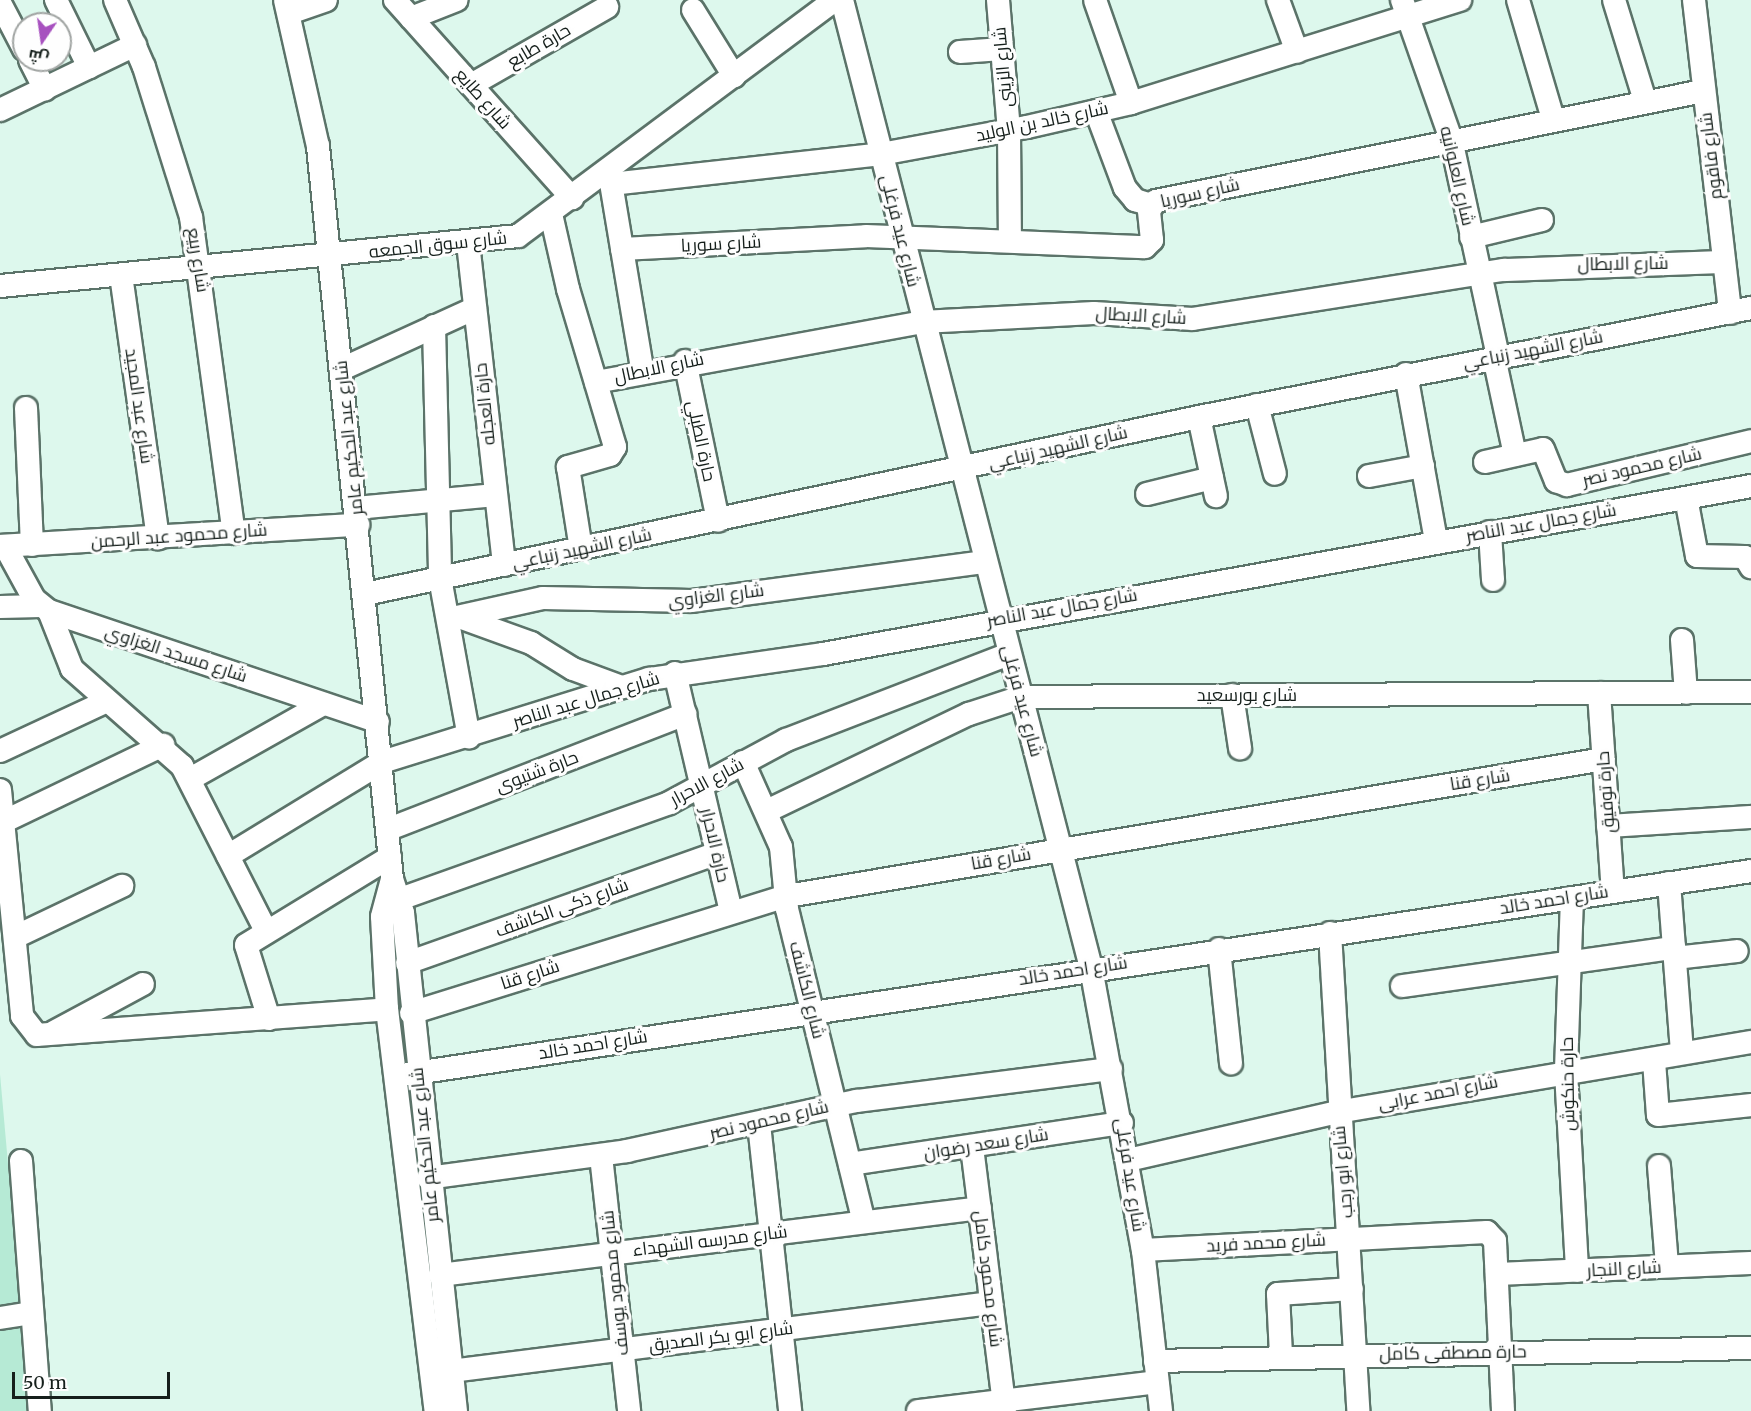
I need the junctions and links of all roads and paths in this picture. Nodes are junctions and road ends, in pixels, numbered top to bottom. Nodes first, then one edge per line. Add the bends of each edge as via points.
1 (56, 0) edge
2 (115, 0) edge
3 (326, 0) edge
4 (395, 0) edge
5 (457, 0) edge
6 (835, 0) edge
7 (842, 0) edge
8 (998, 0) edge
9 (1095, 0) edge
10 (1278, 0) edge
11 (1460, 0) edge
12 (1518, 0) edge
13 (1614, 0) edge
14 (1694, 0) edge
15 (0, 3) edge
16 (287, 6) edge
17 (608, 7) dead end
18 (1406, 7) edge
19 (693, 10) dead end
20 (411, 18) junction
21 (12, 26) edge
22 (135, 45) junction
23 (1002, 49) junction
24 (960, 52) dead end
25 (1297, 52) junction
26 (89, 67) junction
27 (36, 72) edge
28 (734, 76) junction
29 (471, 85) junction
30 (45, 89) junction
31 (1703, 91) junction
32 (1645, 101) junction
33 (1131, 102) junction
34 (0, 111) edge
35 (1096, 111) junction
36 (1553, 119) junction
37 (1009, 130) junction
38 (1451, 139) junction
39 (881, 154) junction
40 (610, 177) junction
41 (572, 198) junction
42 (1151, 205) junction
43 (551, 214) junction
44 (1542, 220) dead end
45 (901, 237) junction
46 (1471, 237) junction
47 (1010, 241) junction
48 (468, 243) junction
49 (622, 249) junction
50 (330, 255) junction
51 (1724, 262) junction
52 (201, 267) junction
53 (1479, 274) junction
54 (121, 275) junction
55 (0, 286) edge
56 (475, 308) junction
57 (1740, 310) edge
58 (922, 322) junction
59 (434, 326) junction
60 (1496, 356) junction
61 (685, 361) junction
62 (342, 369) junction
63 (642, 369) junction
64 (1406, 375) junction
65 (596, 382) junction
66 (1257, 405) junction
67 (26, 408) dead end
68 (1199, 417) junction
69 (1751, 441) edge
70 (1515, 455) junction
71 (1485, 462) dead end
72 (1423, 466) junction
73 (960, 470) junction
74 (1275, 474) dead end
75 (1369, 476) dead end
76 (1751, 486) edge
77 (1147, 494) dead end
78 (495, 495) junction
79 (1686, 498) junction
80 (434, 501) junction
81 (357, 516) junction
82 (718, 521) junction
83 (234, 532) junction
84 (1490, 532) junction
85 (158, 538) junction
86 (1436, 541) junction
87 (32, 545) junction
88 (3, 546) edge
89 (581, 549) junction
90 (985, 562) junction
91 (504, 565) junction
92 (1751, 567) edge
93 (440, 578) junction
94 (1493, 580) dead end
95 (365, 594) junction
96 (0, 607) edge
97 (45, 608) junction
98 (453, 618) junction
99 (1000, 618) junction
100 (1682, 640) dead end
101 (1009, 654) junction
102 (675, 673) junction
103 (622, 687) junction
104 (1751, 692) edge
105 (1599, 693) junction
106 (1686, 693) junction
107 (1232, 695) junction
108 (1021, 697) junction
109 (107, 701) junction
110 (323, 704) junction
111 (685, 714) junction
112 (378, 722) junction
113 (469, 737) junction
114 (163, 745) junction
115 (1240, 748) dead end
116 (0, 750) edge
117 (1604, 759) junction
118 (382, 762) junction
119 (743, 762) junction
120 (190, 779) junction
121 (702, 786) junction
122 (0, 790) edge
123 (768, 811) junction
124 (1751, 817) edge
125 (3, 822) junction
126 (1608, 826) junction
127 (388, 829) junction
128 (1062, 849) junction
129 (717, 853) junction
130 (228, 856) junction
131 (1751, 871) edge
132 (394, 878) junction
133 (1669, 883) junction
134 (122, 886) dead end
135 (1613, 891) junction
136 (787, 896) junction
137 (1572, 898) junction
138 (731, 911) junction
139 (266, 931) junction
140 (1330, 933) junction
141 (15, 937) junction
142 (1219, 950) junction
143 (1737, 951) dead end
144 (1675, 953) junction
145 (1569, 962) junction
146 (407, 963) junction
147 (1091, 968) junction
148 (143, 984) dead end
149 (1402, 986) dead end
150 (387, 1009) junction
151 (813, 1011) junction
152 (411, 1013) junction
153 (269, 1019) junction
154 (45, 1037) junction
155 (1751, 1042) edge
156 (1682, 1052) junction
157 (1654, 1061) junction
158 (1231, 1063) dead end
159 (1111, 1068) junction
160 (1566, 1072) junction
161 (406, 1075) junction
162 (835, 1105) junction
163 (1751, 1105) edge
164 (1337, 1112) junction
165 (759, 1124) junction
166 (1122, 1124) junction
167 (972, 1147) junction
168 (601, 1156) junction
169 (1128, 1160) junction
170 (21, 1161) dead end
171 (850, 1164) junction
172 (1659, 1166) dead end
173 (428, 1178) junction
174 (980, 1208) junction
175 (864, 1222) junction
176 (771, 1234) junction
177 (1349, 1239) junction
178 (1143, 1250) junction
179 (611, 1254) junction
180 (1751, 1263) edge
181 (1667, 1266) junction
182 (1577, 1271) junction
183 (1497, 1274) junction
184 (440, 1275) junction
185 (1352, 1288) junction
186 (991, 1303) junction
187 (31, 1313) junction
188 (0, 1318) edge
189 (781, 1329) junction
190 (1751, 1348) edge
191 (622, 1349) junction
192 (1502, 1353) junction
193 (1356, 1354) junction
194 (1281, 1355) junction
195 (451, 1371) junction
196 (1156, 1371) junction
197 (1004, 1406) edge
198 (40, 1411) edge
199 (436, 1411) edge
200 (456, 1411) edge
201 (629, 1411) edge
202 (790, 1411) edge
203 (918, 1411) edge
204 (1161, 1411) edge
205 (1358, 1411) edge
206 (1503, 1411) edge

1 - 26 street
2 - 22 street, شارع ربيع
3 - 16 street
4 - 20 street, شارع طايع
5 - 20 street
6 - 28 street, شارع سوق الجمعه
7 - 39 street, شارع عيد فرغلى
8 - 23 street, شارع الزينى
9 - 33 street
10 - 25 street
11 - 18 street, شارع خالد بن الوليد
12 - 36 street
13 - 32 street
14 - 31 street, شارع فاقوم
15 - 21 street
16 - 50 street, شارع عبد الحكيم عامر via 318,146
17 - 29 street, حارة طابع
18 - 25 street, شارع خالد بن الوليد
18 - 38 street, شارع العلوانيه
19 - 28 street
20 - 29 street, شارع طايع
22 - 26 street
22 - 52 street, شارع ربيع via 186,195
23 - 24 street
23 - 37 street, شارع الزينى
25 - 33 street, شارع خالد بن الوليد
26 - 30 street
27 - 30 street
28 - 40 street, شارع سوق الجمعه
29 - 41 street, شارع طايع
30 - 34 street
31 - 32 street, شارع سوريا
31 - 51 street, شارع فاقوم
32 - 36 street, شارع سوريا
33 - 35 street, شارع خالد بن الوليد
35 - 37 street, شارع خالد بن الوليد
35 - 42 street via 1125,188 1135,200
36 - 38 street, شارع سوريا
37 - 39 street, شارع خالد بن الوليد
37 - 47 street, شارع الزينى
38 - 42 street, شارع سوريا
38 - 46 street, شارع العلوانيه
39 - 40 street, شارع خالد بن الوليد
39 - 45 street, شارع عيد فرغلى
40 - 41 street, شارع سوق الجمعه
40 - 49 street
41 - 43 street, شارع سوق الجمعه
42 - 47 street, شارع سوريا via 1149,246
43 - 48 street, شارع سوق الجمعه via 518,236
43 - 65 street
44 - 46 street
45 - 47 street, شارع سوريا
45 - 49 street, شارع سوريا
45 - 58 street, شارع عيد فرغلى
46 - 53 street, شارع العلوانيه
48 - 50 street, شارع سوق الجمعه
48 - 56 street, حارة العجله
49 - 63 street
50 - 52 street, شارع سوق الجمعه
50 - 62 street, شارع عبد الحكيم عامر
51 - 53 street, شارع الابطال via 1600,264
51 - 57 street, شارع فاقوم
52 - 54 street, شارع سوق الجمعه
52 - 83 street, شارع ربيع
53 - 58 street, شارع الابطال via 1193,319 1094,313
53 - 60 street, شارع العلوانيه
54 - 55 street, شارع سوق الجمعه
54 - 85 street, شارع عبد المجيد
56 - 59 street
56 - 78 street, حارة العجله
57 - 60 street, شارع الشهيد زنباعي
58 - 61 street, شارع الابطال
58 - 73 street, شارع عيد فرغلى
59 - 62 street
59 - 80 street
60 - 64 street, شارع الشهيد زنباعي
60 - 70 street, شارع العلوانيه
61 - 63 street, شارع الابطال
61 - 82 street, حارة الطبلي
62 - 81 street, شارع عبد الحكيم عامر
63 - 65 street, شارع الابطال
64 - 66 street, شارع الشهيد زنباعي
64 - 72 street
65 - 89 street via 615,447 610,455 568,467
66 - 68 street, شارع الشهيد زنباعي
66 - 74 street
67 - 87 street
68 - 73 street, شارع الشهيد زنباعي
68 - 77 street via 1214,487
69 - 70 street, شارع محمود نصر via 1563,485 1556,481 1546,451
70 - 71 street, شارع محمود نصر
72 - 75 street
72 - 86 street
73 - 82 street, شارع الشهيد زنباعي
73 - 90 street, شارع عيد فرغلى
76 - 79 street, شارع جمال عبد الناصر
78 - 80 street, شارع محمود عبد الرحمن
78 - 91 street, حارة العجله
79 - 84 street, شارع جمال عبد الناصر
79 - 92 street via 1696,556 1745,557
80 - 81 street, شارع محمود عبد الرحمن
80 - 93 street
81 - 83 street, شارع محمود عبد الرحمن
81 - 95 street, شارع عبد الحكيم عامر
82 - 89 street, شارع الشهيد زنباعي
83 - 85 street, شارع محمود عبد الرحمن
84 - 86 street, شارع جمال عبد الناصر
84 - 94 street
85 - 87 street, شارع محمود عبد الرحمن
86 - 99 street, شارع جمال عبد الناصر
87 - 88 street, شارع محمود عبد الرحمن
88 - 97 street
89 - 91 street, شارع الشهيد زنباعي
90 - 98 street, شارع الغزاوي via 692,601 543,598
90 - 99 street, شارع عيد فرغلى
91 - 93 street, شارع الشهيد زنباعي
93 - 95 street, شارع الشهيد زنباعي
93 - 98 street
95 - 112 street, شارع عبد الحكيم عامر
96 - 97 street
97 - 109 street via 72,669
97 - 110 street, شارع مسجد الغزاوي
98 - 103 street via 531,644 573,669
98 - 113 street
99 - 101 street, شارع عيد فرغلى
99 - 102 street, شارع جمال عبد الناصر via 823,654
100 - 106 street
101 - 108 street, شارع عيد فرغلى
101 - 119 street, شارع الاحرار via 865,707
102 - 103 street, شارع جمال عبد الناصر
102 - 111 street, حارة الاحرار
103 - 113 street, شارع جمال عبد الناصر
104 - 106 street, شارع بورسعيد
105 - 106 street, شارع بورسعيد
105 - 107 street, شارع بورسعيد
105 - 117 street, حارة توفيق
107 - 108 street, شارع بورسعيد
107 - 115 street
108 - 123 street, شارع بورسعيد via 969,714
108 - 128 street, شارع عيد فرغلى
109 - 114 street
109 - 116 street
110 - 112 street, شارع مسجد الغزاوي
110 - 120 street
111 - 121 street, حارة الاحرار
111 - 127 street, حارة شتيوى
112 - 118 street, شارع عبد الحكيم عامر
113 - 118 street, شارع جمال عبد الناصر
114 - 120 street
114 - 125 street
117 - 126 street, حارة توفيق
117 - 128 street, شارع قنا
118 - 127 street, شارع عبد الحكيم عامر
118 - 130 street, شارع جمال عبد الناصر
119 - 121 street, شارع الاحرار
119 - 123 street, شارع الكاشف
120 - 130 street
121 - 129 street, حارة الاحرار
121 - 132 street, شارع الاحرار via 649,810
122 - 125 street
123 - 136 street, شارع الكاشف via 787,874
124 - 126 street
125 - 141 street
126 - 135 street, حارة توفيق
127 - 132 street, شارع عبد الحكيم عامر
128 - 136 street, شارع قنا
128 - 147 street, شارع عيد فرغلى
129 - 138 street, حارة الاحرار
129 - 146 street, شارع ذكى الكاشف
130 - 139 street
131 - 133 street, شارع احمد خالد
132 - 139 street, شارع الاحرار
132 - 146 street, شارع عبد الحكيم عامر
132 - 150 street, شارع عبد الحكيم عامر via 382,917
133 - 135 street, شارع احمد خالد
133 - 144 street
134 - 141 street
135 - 137 street, شارع احمد خالد
136 - 138 street, شارع قنا
136 - 151 street, شارع الكاشف
137 - 140 street, شارع احمد خالد
137 - 145 street, حارة حنكوش
138 - 152 street, شارع قنا
139 - 153 street, شارع الاحرار via 244,949
140 - 142 street, شارع احمد خالد
140 - 164 street, شارع ابو رجب
141 - 154 street via 25,1024
142 - 147 street, شارع احمد خالد
142 - 158 street
143 - 144 street
144 - 145 street
144 - 156 street
145 - 149 street
145 - 160 street, حارة حنكوش
146 - 152 street, شارع عبد الحكيم عامر
147 - 151 street, شارع احمد خالد
147 - 159 street, شارع عيد فرغلى
148 - 154 street
150 - 153 street
150 - 161 street, شارع عبد الحكيم عامر
151 - 161 street, شارع احمد خالد
151 - 162 street, شارع الكاشف
152 - 161 street, شارع عبد الحكيم عامر
153 - 154 street
155 - 156 street, شارع احمد عرابى
156 - 157 street, شارع احمد عرابى
157 - 160 street, شارع احمد عرابى
157 - 163 street via 1658,1115
159 - 162 street, شارع محمود نصر
159 - 166 street, شارع عيد فرغلى
160 - 164 street, شارع احمد عرابى
160 - 182 street, حارة حنكوش
161 - 173 street, شارع عبد الحكيم عامر
161 - 199 street, شارع عبد الحكيم عامر
162 - 165 street, شارع محمود نصر
162 - 171 street, شارع الكاشف
164 - 169 street, شارع احمد عرابى
164 - 177 street, شارع ابو رجب
165 - 168 street, شارع محمود نصر
165 - 176 street
166 - 167 street, شارع سعد رضوان
166 - 169 street, شارع عيد فرغلى
167 - 171 street, شارع سعد رضوان
167 - 174 street, شارع محمود كامل
168 - 173 street, شارع محمود نصر
168 - 179 street, شارع محمود يوسف
169 - 178 street, شارع عيد فرغلى
170 - 187 street
171 - 175 street, شارع الكاشف
172 - 181 street
173 - 184 street, شارع عبد الحكيم عامر
174 - 175 street, شارع مدرسه الشهداء
174 - 186 street, شارع محمود كامل
175 - 176 street, شارع مدرسه الشهداء
176 - 179 street, شارع مدرسه الشهداء
176 - 189 street
177 - 178 street, شارع محمد فريد
177 - 183 street, شارع محمد فريد via 1487,1232 1495,1241
177 - 185 street, شارع ابو رجب
178 - 196 street, شارع عيد فرغلى
179 - 184 street, شارع مدرسه الشهداء
179 - 191 street, شارع محمود يوسف
180 - 181 street, شارع النجار
181 - 182 street, شارع النجار
182 - 183 street, شارع النجار
183 - 192 street
184 - 195 street, شارع عبد الحكيم عامر
185 - 193 street, شارع ابو رجب
185 - 194 street via 1278,1294
186 - 189 street, شارع ابو بكر الصديق
186 - 197 street, شارع محمود كامل
187 - 188 street
187 - 198 street
189 - 191 street, شارع ابو بكر الصديق
189 - 202 street
190 - 192 street, حارة مصطفى كامل
191 - 195 street, شارع ابو بكر الصديق
191 - 201 street, شارع محمود يوسف
192 - 193 street, حارة مصطفى كامل
192 - 206 street
193 - 194 street, حارة مصطفى كامل
193 - 205 street, شارع ابو رجب
194 - 196 street, حارة مصطفى كامل
195 - 200 street, شارع عبد الحكيم عامر
196 - 197 street, حارة مصطفى كامل
196 - 204 street, شارع عيد فرغلى
197 - 203 street, حارة مصطفى كامل

